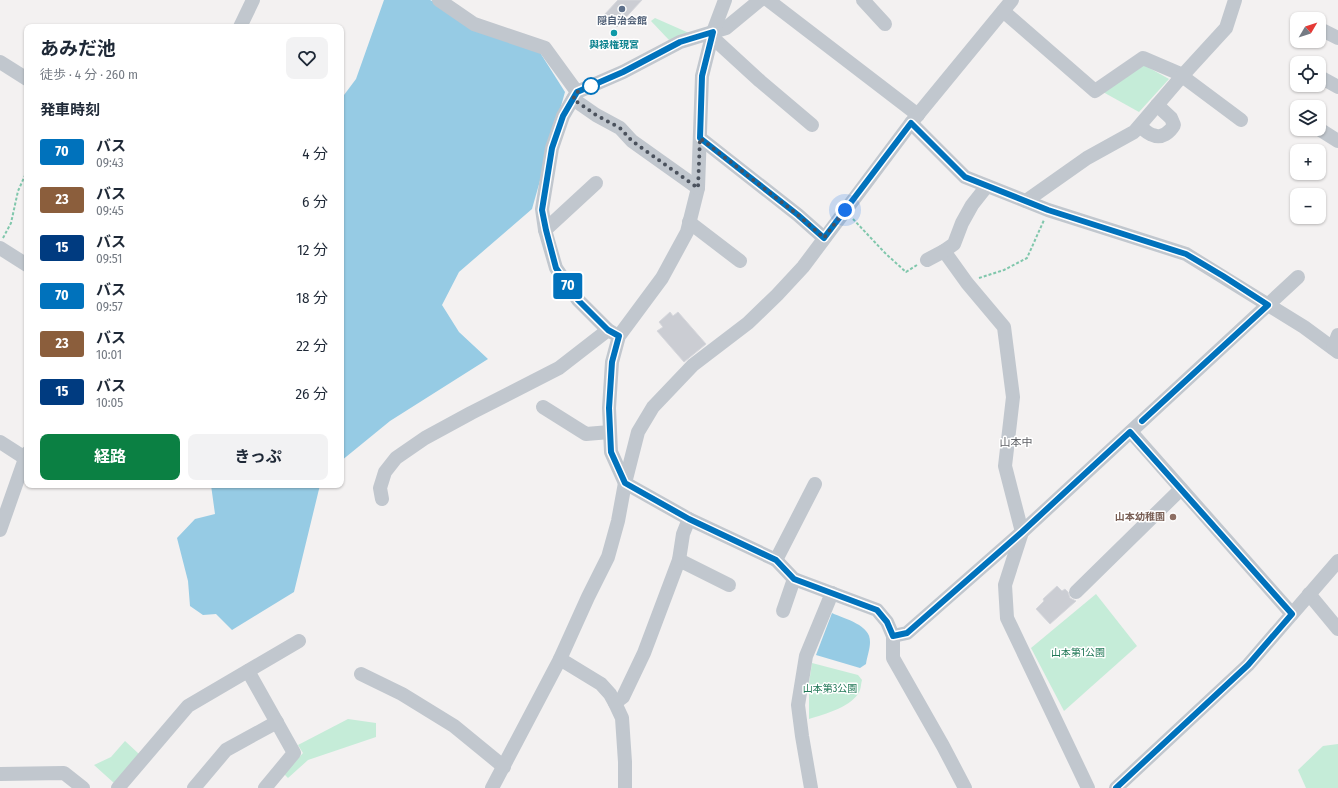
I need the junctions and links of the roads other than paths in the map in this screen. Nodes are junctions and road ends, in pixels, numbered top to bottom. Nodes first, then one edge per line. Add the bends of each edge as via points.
1 (253, 0) edge
2 (439, 0) edge
3 (725, 0) edge
4 (760, 0) edge
5 (768, 0) edge
6 (863, 0) edge
7 (1012, 0) edge
8 (1235, 0) edge
9 (1003, 11) junction
10 (241, 24) edge
11 (885, 24) dead end
12 (1326, 32) edge
13 (712, 35) junction
14 (1338, 38) edge
15 (0, 62) edge
16 (1182, 76) junction
17 (24, 77) edge
18 (1326, 80) edge
19 (1338, 87) edge
20 (575, 96) junction
21 (1157, 105) junction
22 (915, 119) junction
23 (1241, 120) dead end
24 (812, 125) dead end
25 (1140, 126) junction
26 (1326, 133) edge
27 (700, 138) junction
28 (1338, 140) edge
29 (596, 183) dead end
30 (987, 186) junction
31 (698, 188) junction
32 (1026, 201) junction
33 (689, 222) junction
34 (546, 230) junction
35 (824, 238) junction
36 (1, 244) edge
37 (944, 251) junction
38 (927, 260) road end
39 (740, 261) dead end
40 (24, 263) edge
41 (1298, 277) dead end
42 (1268, 305) junction
43 (613, 333) junction
44 (1338, 335) edge
45 (1336, 350) edge
46 (543, 407) dead end
47 (610, 432) junction
48 (1130, 432) junction
49 (0, 442) edge
50 (24, 454) edge
51 (24, 459) edge
52 (625, 483) junction
53 (815, 484) dead end
54 (1181, 489) junction
55 (6, 495) edge
56 (382, 499) dead end
57 (689, 519) junction
58 (0, 530) edge
59 (1022, 532) junction
60 (679, 560) junction
61 (776, 560) junction
62 (1338, 561) edge
63 (794, 579) junction
64 (729, 585) dead end
65 (1076, 592) dead end
66 (832, 593) junction
67 (1309, 594) junction
68 (783, 611) dead end
69 (1292, 614) junction
70 (1338, 629) edge
71 (893, 636) junction
72 (299, 641) dead end
73 (560, 659) junction
74 (248, 671) junction
75 (361, 674) dead end
76 (615, 703) junction
77 (277, 722) junction
78 (504, 767) junction
79 (0, 774) edge
80 (83, 788) edge
81 (118, 788) edge
82 (194, 788) edge
83 (265, 788) edge
84 (492, 788) edge
85 (624, 788) edge
86 (811, 788) edge
87 (965, 788) edge
88 (1088, 788) edge
89 (1116, 788) edge

1 - 10 street
2 - 20 street via 474,24 545,48
3 - 13 street
4 - 13 street via 726,28
5 - 22 street
6 - 11 street
7 - 9 street
8 - 16 street via 1226,28
9 - 16 street via 1095,91 1143,58
9 - 22 street
12 - 14 street
13 - 20 street via 680,42
13 - 24 street via 760,81
13 - 27 street via 702,76
15 - 17 street
16 - 21 street
16 - 23 street
18 - 19 street
20 - 31 street via 596,115 620,128 632,141
20 - 34 street via 563,116 552,148 542,210
21 - 25 street
21 - 25 street via 1171,118 1174,125 1170,132 1161,136 1153,135
22 - 30 street via 965,177
22 - 35 street
25 - 32 street via 1134,132 1087,158
26 - 28 street
27 - 31 street
27 - 35 street
29 - 34 street
30 - 32 street
30 - 37 street via 972,205 954,244
31 - 33 street
32 - 42 street via 1186,254
33 - 39 street
33 - 43 street via 687,232 662,278
34 - 43 street via 556,268 578,300
35 - 52 street via 803,267 748,323 693,365 653,407 638,432
36 - 40 street
37 - 38 street
37 - 59 street via 1004,327 1013,397 1005,466
41 - 42 street
42 - 45 street
42 - 48 street
43 - 47 street
43 - 56 street via 559,368 425,438 396,458 385,472 380,488
44 - 45 street
46 - 47 street via 586,434
47 - 52 street via 611,452
48 - 54 street
48 - 59 street
49 - 50 street
51 - 55 street
52 - 57 street
52 - 73 street via 608,557
53 - 61 street
54 - 65 street
54 - 69 street
55 - 58 street
57 - 60 street via 683,534
57 - 61 street
59 - 71 street via 907,633
59 - 88 street via 1005,585 1007,618
60 - 64 street
60 - 76 street via 644,653 623,697
61 - 63 street
62 - 67 street
63 - 66 street
63 - 68 street
66 - 71 street via 877,610 887,622
66 - 86 street via 806,656 798,705
67 - 69 street
67 - 70 street
69 - 89 street via 1248,665
71 - 87 street via 893,658
72 - 74 street
73 - 76 street via 601,684
73 - 78 street
74 - 77 street
74 - 81 street via 188,706
75 - 78 street via 402,694 454,726
76 - 85 street via 622,718
77 - 82 street via 226,750
77 - 83 street via 294,753
78 - 84 street
79 - 80 street via 64,772

